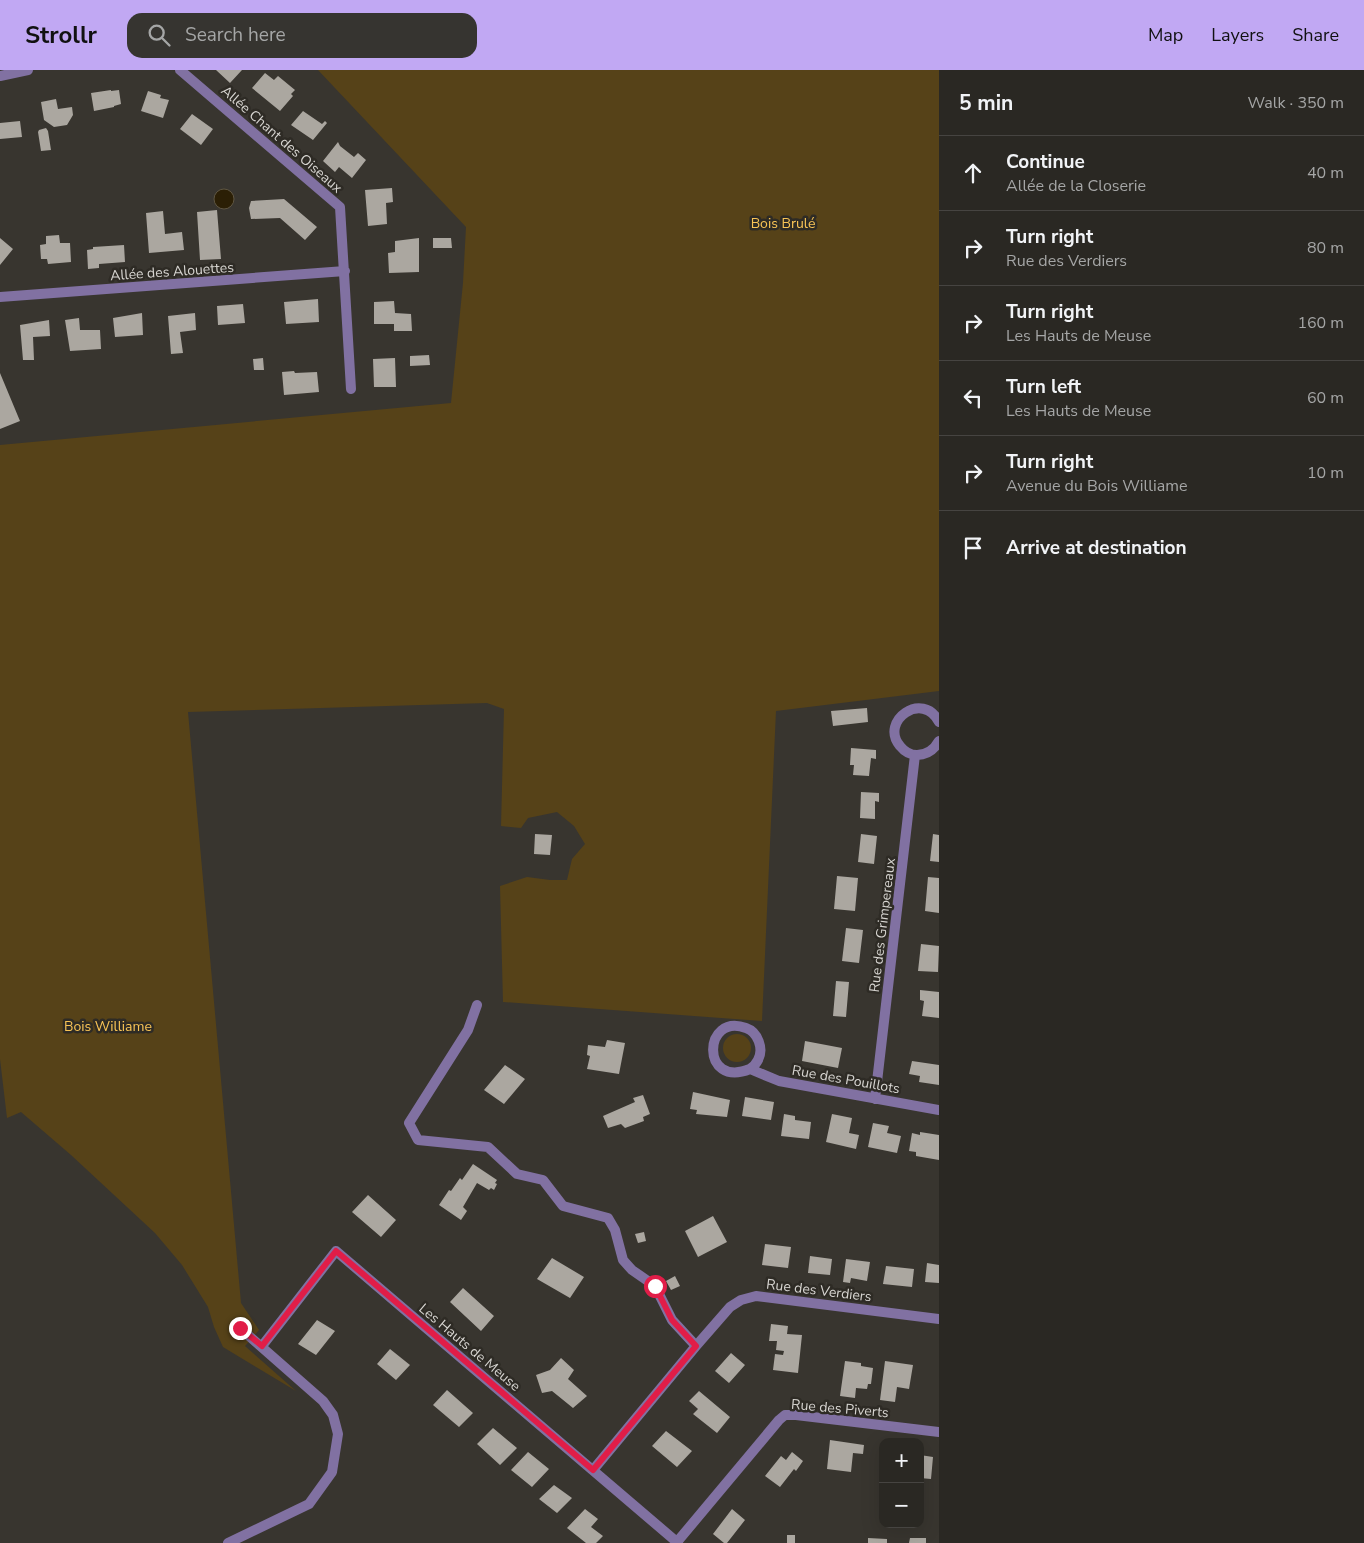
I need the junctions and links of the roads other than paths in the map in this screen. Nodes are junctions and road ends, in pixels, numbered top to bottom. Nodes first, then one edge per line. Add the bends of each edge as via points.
1 (28, 70) edge
2 (180, 70) edge
3 (0, 76) edge
4 (345, 271) junction
5 (0, 297) edge
6 (351, 389) dead end
7 (939, 722) edge
8 (939, 741) edge
9 (915, 755) junction
10 (477, 1004) dead end
11 (750, 1069) junction
12 (875, 1099) junction
13 (939, 1110) edge
14 (939, 1319) edge
15 (240, 1328) dead end
16 (262, 1346) junction
17 (696, 1346) junction
18 (939, 1432) edge
19 (593, 1470) junction
20 (228, 1543) edge
21 (677, 1543) edge

1 - 3 street
2 - 4 street, Allée Chant des Oiseaux via 340,207
4 - 5 street, Allée des Alouettes
4 - 6 street, Allée Chant des Oiseaux
7 - 9 street via 927,710 916,708 897,720 897,742 904,751
8 - 9 street via 926,754
9 - 12 street, Rue des Grimpereaux
10 - 17 street via 468,1030 409,1123 418,1140 488,1147 517,1174 543,1180 563,1206 608,1218 616,1230 623,1260 655,1286 672,1320
11 - 11 street, Rue des Pouillots via 758,1060 758,1038 750,1029 739,1025 727,1027 713,1044 713,1056 718,1066 740,1074
11 - 12 street, Rue des Pouillots via 779,1081
12 - 13 street, Rue des Pouillots
14 - 17 street, Rue des Verdiers via 756,1296 730,1307
15 - 16 street
16 - 19 street, Les Hauts de Meuse via 336,1251
16 - 20 street via 323,1401 333,1415 338,1434 332,1472 310,1504
17 - 19 street, Rue des Verdiers
18 - 21 street, Rue des Piverts via 785,1415
19 - 21 street, Les Hauts de Meuse

